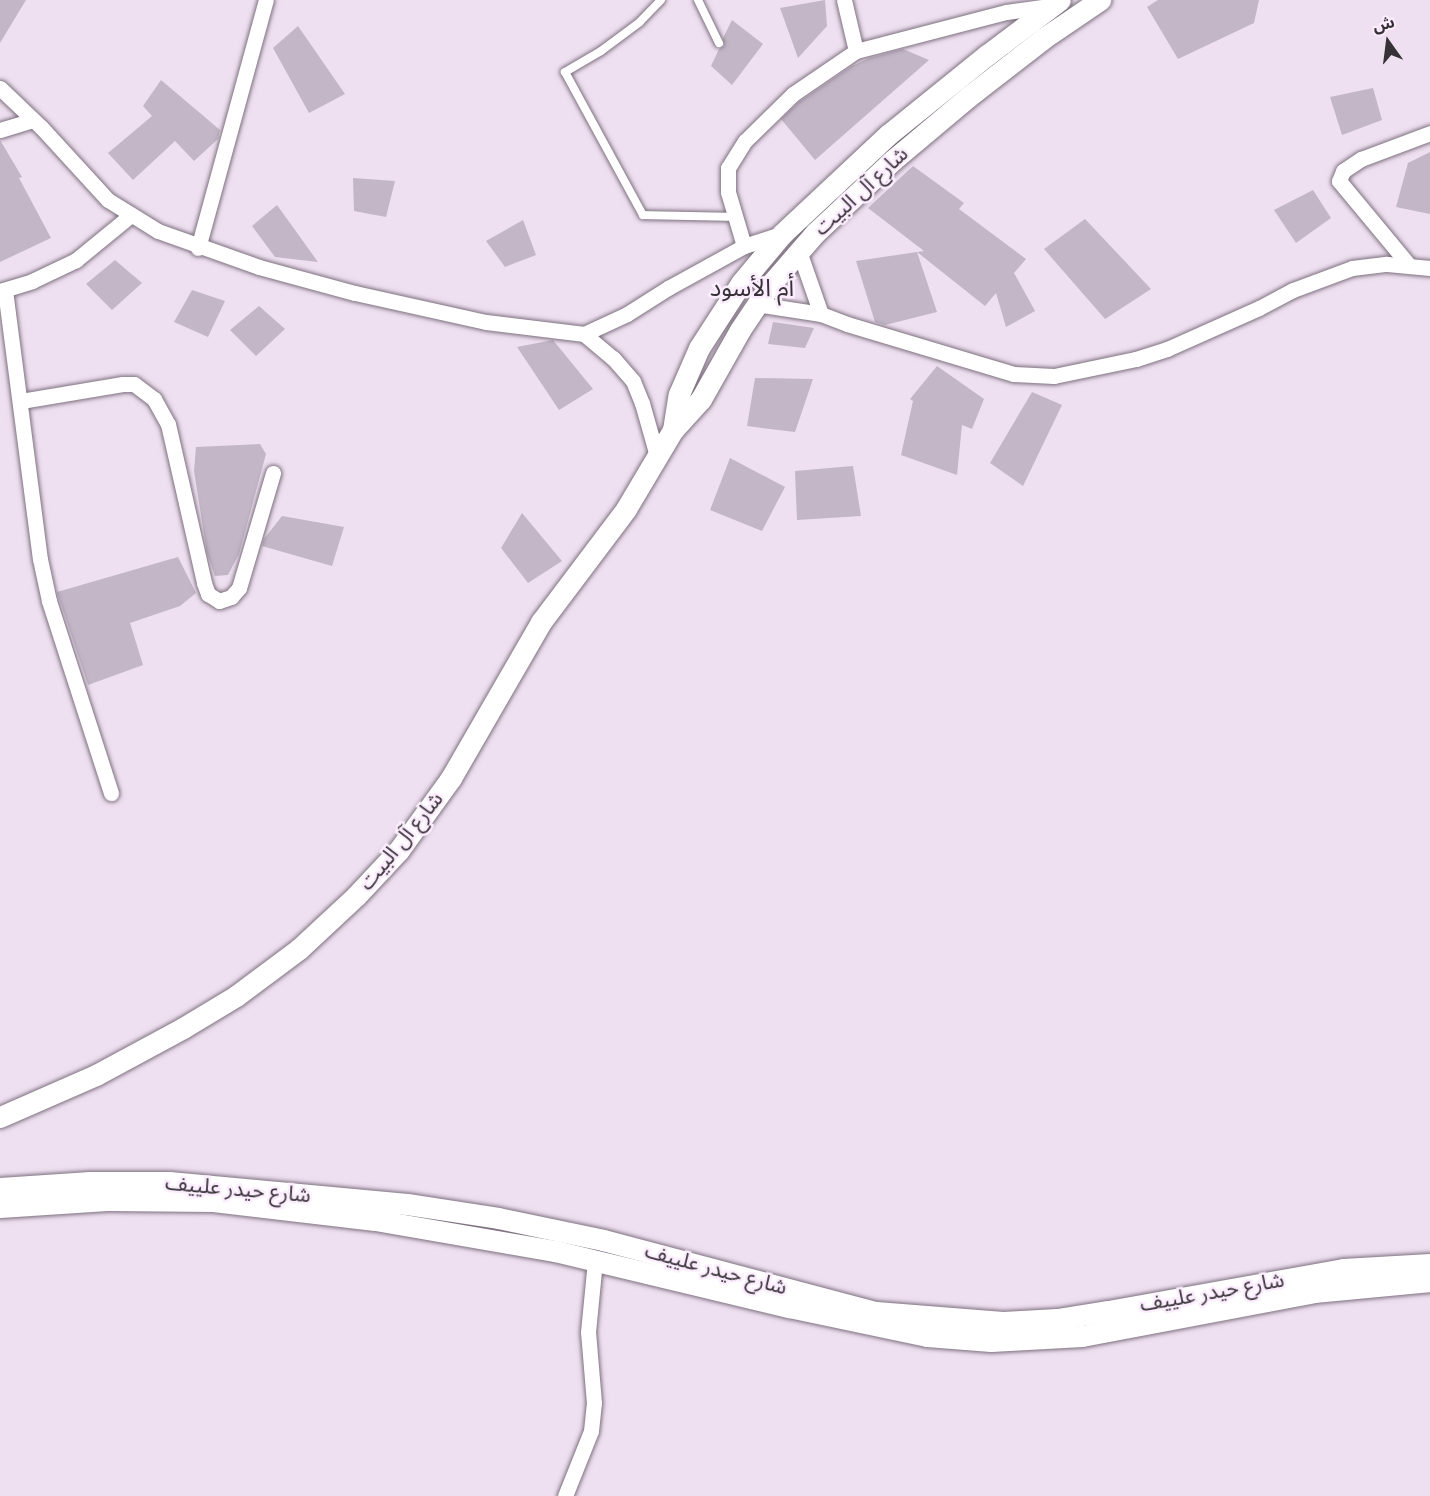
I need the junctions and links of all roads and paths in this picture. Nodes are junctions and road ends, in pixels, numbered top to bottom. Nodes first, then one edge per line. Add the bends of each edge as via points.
1 (266, 0) edge
2 (661, 0) edge
3 (698, 0) edge
4 (844, 0) edge
5 (1100, 0) edge
6 (1055, 3) edge
7 (719, 43) dead end
8 (856, 51) junction
9 (0, 88) edge
10 (33, 120) junction
11 (0, 130) edge
12 (1430, 133) edge
13 (832, 201) junction
14 (130, 215) junction
15 (735, 217) junction
16 (782, 234) junction
17 (744, 246) junction
18 (198, 248) junction
19 (799, 251) junction
20 (1408, 264) junction
21 (1430, 268) edge
22 (3, 290) edge
23 (756, 304) junction
24 (821, 314) junction
25 (584, 334) junction
26 (21, 400) junction
27 (673, 430) junction
28 (657, 456) junction
29 (273, 473) dead end
30 (111, 793) dead end
31 (0, 1117) edge
32 (0, 1188) edge
33 (0, 1207) edge
34 (595, 1261) junction
35 (1430, 1264) edge
36 (1430, 1281) edge
37 (565, 1496) edge

1 - 18 street
2 - 15 lane via 640,22 565,72 643,215
3 - 7 lane
4 - 8 street
5 - 13 main road, شارع آل البيت via 1044,38
6 - 8 street
6 - 13 main road, شارع آل البيت via 889,134
8 - 15 street via 793,94 733,156 726,182
9 - 10 street
10 - 11 street
10 - 14 street via 108,200
12 - 20 street via 1361,159 1343,171 1339,182
13 - 16 main road, شارع آل البيت
13 - 19 main road, شارع آل البيت
14 - 18 street
14 - 22 street via 76,260
15 - 17 street
16 - 17 street
16 - 27 main road, شارع آل البيت via 741,284 699,348 679,394
17 - 25 street via 627,314
18 - 25 street via 449,315
19 - 23 main road, شارع آل البيت
19 - 24 street
20 - 21 street
20 - 24 street via 1352,268 1324,276 1167,349 1054,376 1014,374
22 - 26 street
23 - 24 street
23 - 27 main road, شارع آل البيت via 701,399
25 - 28 street via 633,381
26 - 29 street via 123,384 143,389 154,399 168,424 204,583 208,594 219,601 231,597 238,588
26 - 30 street via 40,559 49,601
27 - 28 main road, شارع آل البيت
28 - 31 main road, شارع آل البيت via 626,509 541,622 445,786 399,850 356,896 299,948 236,996 96,1075
32 - 35 main road, شارع حيدر علييف via 170,1182 407,1204 603,1240 876,1312 1003,1322 1057,1319 1343,1269
33 - 34 main road, شارع حيدر علييف via 107,1200 257,1204 375,1220
34 - 36 main road, شارع حيدر علييف via 855,1322 927,1336 991,1341 1082,1336 1314,1292
34 - 37 street via 588,1332 594,1403 591,1431

